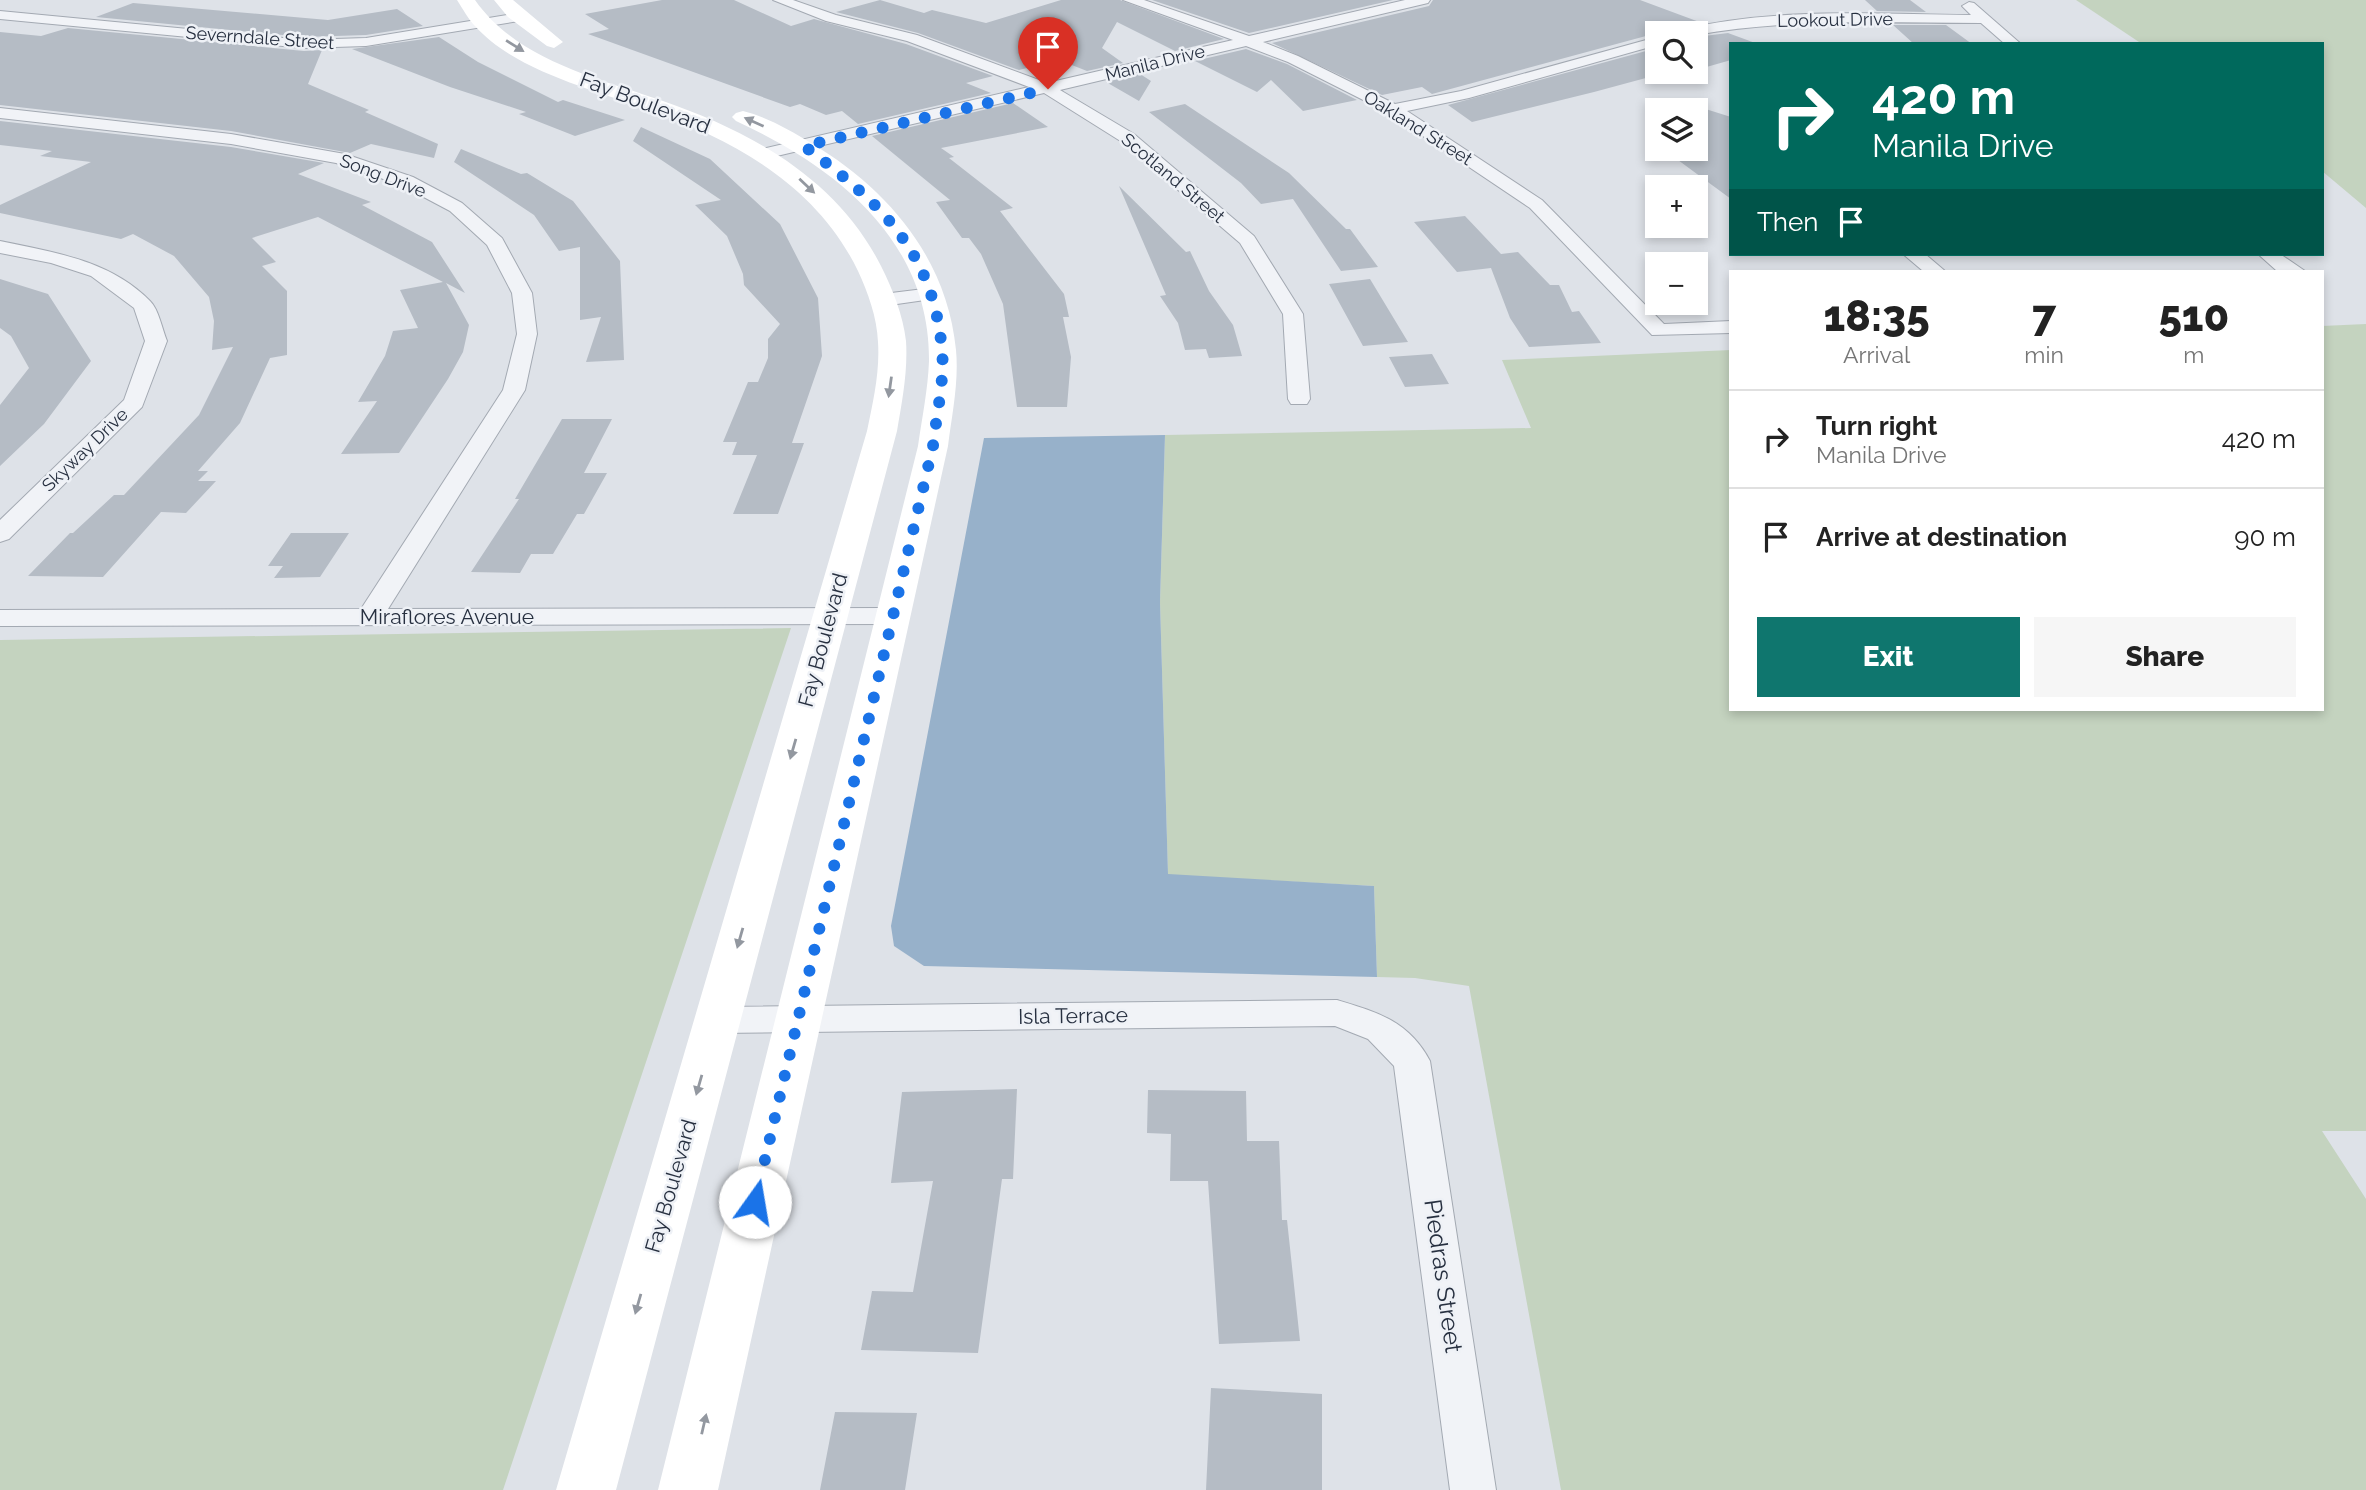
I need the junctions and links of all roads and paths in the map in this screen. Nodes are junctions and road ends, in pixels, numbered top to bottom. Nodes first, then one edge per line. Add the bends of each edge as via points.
1 (466, 0) edge
2 (780, 0) edge
3 (1130, 0) edge
4 (1423, 0) edge
5 (1962, 0) edge
6 (22, 4) dead end
7 (511, 8) edge
8 (0, 14) edge
9 (1985, 19) junction
10 (482, 23) junction
11 (1708, 29) edge
12 (1246, 41) junction
13 (2012, 42) edge
14 (1645, 44) edge
15 (1048, 89) junction
16 (1393, 108) junction
17 (0, 113) edge
18 (804, 146) junction
19 (764, 154) junction
20 (0, 247) edge
21 (1916, 256) edge
22 (2270, 256) edge
23 (1934, 270) edge
24 (2292, 270) edge
25 (932, 294) junction
26 (883, 300) junction
27 (1729, 327) edge
28 (1299, 399) dead end
29 (0, 534) edge
30 (370, 616) junction
31 (893, 616) junction
32 (829, 617) junction
33 (0, 618) edge
34 (798, 1019) junction
35 (717, 1020) junction
36 (1412, 1061) joint
37 (586, 1490) edge
38 (688, 1490) edge
39 (1473, 1490) edge

1 - 10 main road, Fay Boulevard
2 - 15 street, Scotland Street via 912,38
3 - 12 street, Oakland Street
4 - 12 street, Manila Drive
5 - 9 street
6 - 8 street
7 - 10 street, Severndale Street
18 -> 7 main road, Fay Boulevard via 711,104 587,61 543,37
8 - 10 street, Severndale Street via 304,44 366,42
9 - 11 street, Lookout Drive via 1773,21
9 - 13 street
10 -> 19 main road, Fay Boulevard via 540,61 701,122
12 - 15 street, Manila Drive
12 - 16 street, Oakland Street
14 - 16 street via 1463,95
15 - 18 street, Manila Drive
15 - 28 street, Scotland Street via 1128,138 1247,240 1293,314
16 - 27 street, Oakland Street via 1536,204 1659,331
17 - 30 street, Song Drive via 231,139 339,158 407,181 456,207 495,242 522,293 527,334 514,390
18 - 19 street, Manila Drive
18 - 25 main road, Fay Boulevard via 873,202 909,244
19 -> 26 main road, Fay Boulevard via 795,176 851,231
20 - 29 street, Skyway Drive via 97,272 143,305 156,341 134,402
21 - 23 street
22 - 24 street
25 - 26 street
25 - 31 main road, Fay Boulevard via 943,352 933,446
26 -> 32 main road, Fay Boulevard via 892,339 892,383
30 - 32 street, Miraflores Avenue
30 - 33 street, Miraflores Avenue
31 - 32 street, Miraflores Avenue
31 - 34 main road, Fay Boulevard
32 -> 35 main road, Fay Boulevard
34 - 35 street, Isla Terrace
34 - 36 street, Isla Terrace via 1337,1013 1381,1029
38 -> 34 main road, Fay Boulevard
35 -> 37 main road, Fay Boulevard
36 - 39 street, Piedras Street

